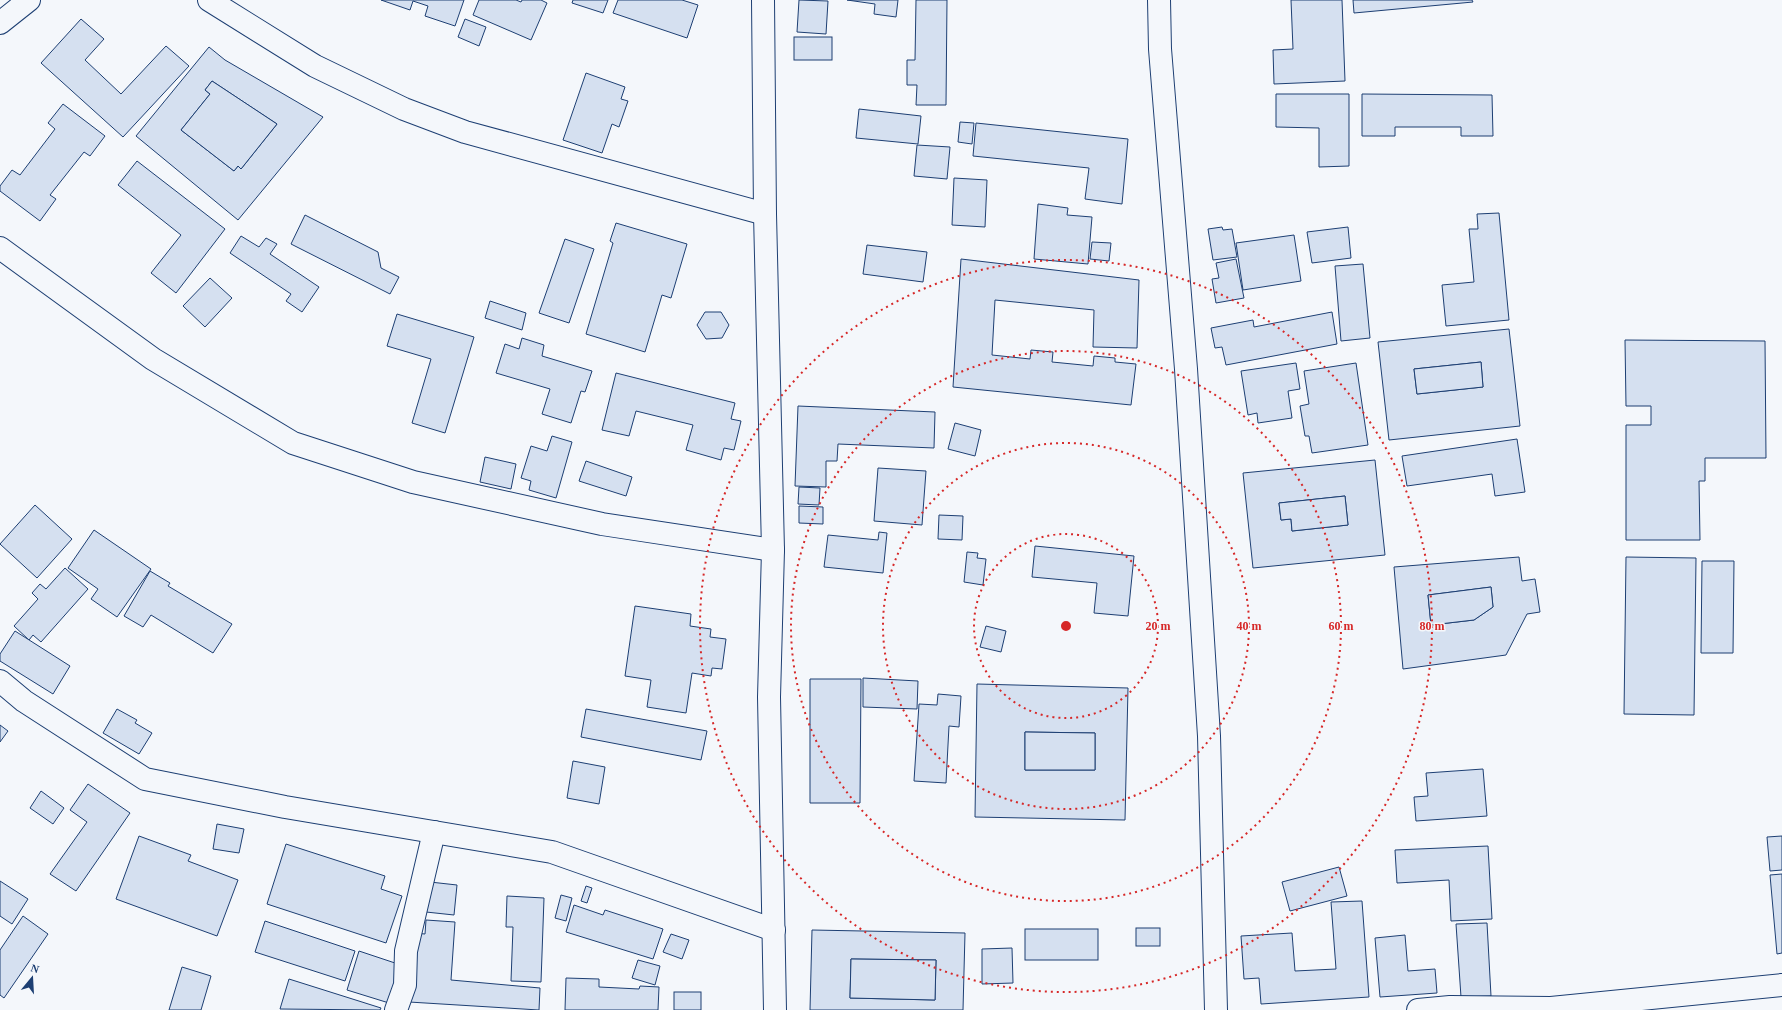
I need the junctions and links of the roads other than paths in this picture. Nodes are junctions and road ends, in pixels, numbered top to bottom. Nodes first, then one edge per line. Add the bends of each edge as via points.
1 (29, 0) edge
2 (209, 0) edge
3 (764, 0) edge
4 (1159, 0) edge
5 (0, 23) edge
6 (765, 214) junction
7 (0, 248) edge
8 (773, 550) junction
9 (0, 681) edge
10 (434, 832) junction
11 (774, 930) junction
12 (1782, 985) edge
13 (1550, 1009) edge
14 (396, 1010) edge
15 (775, 1010) edge
16 (1216, 1010) edge
17 (1418, 1010) edge

1 - 5 street
2 - 6 street via 315,66 411,112 465,132
3 - 6 street
4 - 16 street via 1160,49 1186,369 1209,736
6 - 8 street
7 - 8 street via 153,358 293,443 420,484 602,524
8 - 11 street via 769,697
9 - 10 street via 24,701 145,779 286,807
10 - 11 street via 552,852
10 - 14 street via 406,951 405,985
11 - 15 street
12 - 13 street
13 - 17 street via 1450,1007

